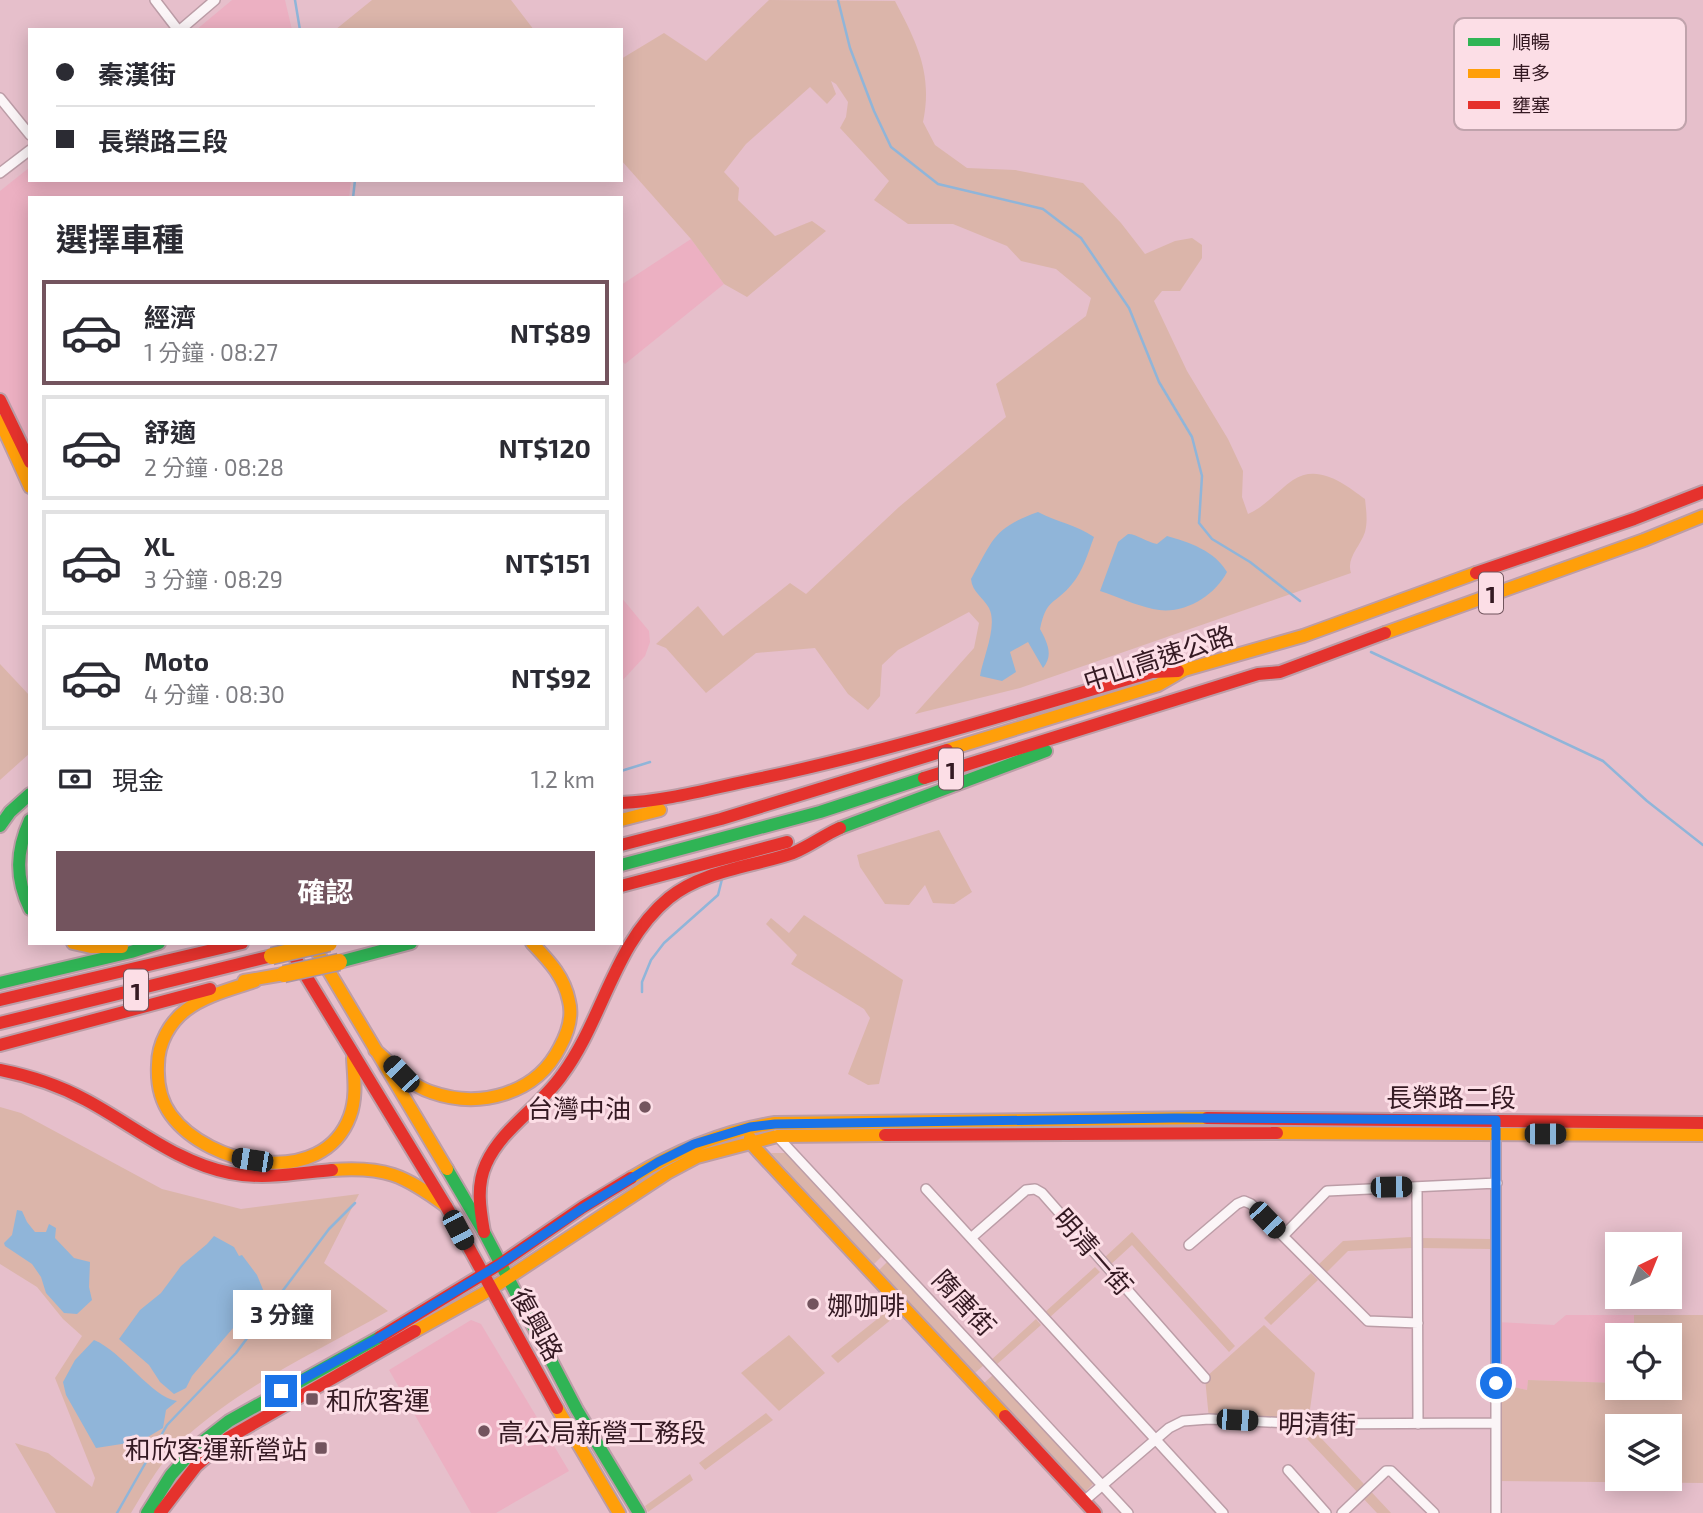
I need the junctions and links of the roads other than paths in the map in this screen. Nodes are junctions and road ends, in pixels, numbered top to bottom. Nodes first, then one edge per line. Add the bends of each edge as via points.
1 (155, 0) edge
2 (215, 0) edge
3 (177, 28) edge
4 (181, 28) edge
5 (0, 98) edge
6 (28, 133) edge
7 (28, 152) edge
8 (0, 173) edge
9 (0, 400) edge
10 (0, 421) edge
11 (28, 457) edge
12 (28, 483) edge
13 (1703, 492) edge
14 (1703, 516) edge
15 (1184, 670) junction
16 (1280, 672) junction
17 (774, 776) junction
18 (28, 796) edge
19 (623, 803) edge
20 (623, 819) edge
21 (28, 825) edge
22 (0, 826) edge
23 (835, 830) junction
24 (623, 844) edge
25 (623, 864) edge
26 (623, 885) edge
27 (28, 905) edge
28 (85, 945) edge
29 (142, 945) edge
30 (152, 945) edge
31 (234, 945) edge
32 (287, 945) edge
33 (313, 945) edge
34 (320, 945) edge
35 (404, 945) edge
36 (535, 945) edge
37 (255, 981) junction
38 (0, 983) edge
39 (0, 1000) edge
40 (0, 1023) edge
41 (0, 1045) edge
42 (375, 1050) junction
43 (354, 1058) junction
44 (0, 1070) edge
45 (1703, 1123) edge
46 (1497, 1127) junction
47 (772, 1130) junction
48 (750, 1135) junction
49 (1703, 1135) edge
50 (1497, 1183) junction
51 (1418, 1186) junction
52 (926, 1189) dead end
53 (446, 1206) junction
54 (484, 1232) junction
55 (1283, 1236) junction
56 (971, 1238) junction
57 (1189, 1245) dead end
58 (503, 1271) junction
59 (482, 1275) junction
60 (491, 1289) junction
61 (1418, 1322) junction
62 (1205, 1378) dead end
63 (249, 1417) junction
64 (1495, 1423) junction
65 (1418, 1424) junction
66 (1155, 1439) junction
67 (1288, 1470) dead end
68 (1102, 1485) junction
69 (1089, 1507) edge
70 (147, 1513) edge
71 (160, 1513) edge
72 (619, 1513) edge
73 (639, 1513) edge
74 (1128, 1513) edge
75 (1223, 1513) edge
76 (1326, 1513) edge
77 (1342, 1513) edge
78 (1434, 1513) edge
79 (1496, 1513) edge

1 - 3 street
2 - 4 street
5 - 6 street
7 - 8 street
9 - 11 main road
10 - 12 main road
13 - 15 main road, 中山高速公路 / 1 via 1303,636
14 - 16 main road, 中山高速公路 / 1
15 - 17 main road via 1152,672 964,728
15 - 24 main road, 中山高速公路 / 1 via 1158,685
16 - 23 main road via 1262,684 1063,745
16 - 25 main road, 中山高速公路 / 1 via 1258,674 820,812
17 - 19 main road via 673,799
17 - 20 main road via 759,784
18 - 22 main road
21 - 27 main road via 17,868
23 - 26 main road
23 - 54 main road via 798,851 693,883 673,894 642,926 579,1052 488,1159 480,1189
28 - 29 main road
30 - 38 main road
31 - 39 main road, 1
32 - 43 main road, 復興路
33 - 42 main road, 復興路
34 - 40 main road, 1, bridge
35 - 37 main road, bridge
36 - 42 main road via 557,968 565,984 570,1019 560,1053 530,1084 490,1100 448,1098 401,1074
37 - 41 main road via 236,982
37 - 43 main road via 187,1009 160,1044 157,1084 164,1105 176,1124 195,1139 235,1158 269,1163 295,1163 317,1154 336,1139 350,1117
42 - 54 main road, 復興路
43 - 53 main road, 復興路
44 - 53 main road via 62,1089 204,1166 260,1177 366,1168 418,1185
45 - 46 main road, 長榮路二段
46 - 47 main road, 長榮路二段
46 - 49 main road, 長榮路二段
46 - 50 street
47 - 48 main road, 長榮路二段
47 - 68 street, 隋唐街
48 - 58 main road, 長榮路二段 via 667,1173
48 - 69 main road, 隋唐街
50 - 51 street
50 - 64 street
51 - 55 street via 1327,1191
51 - 61 street
52 - 56 street
53 - 59 main road, 復興路
54 - 58 main road, 復興路
55 - 57 street via 1244,1201
55 - 61 street via 1368,1321
56 - 62 street, 明清一街 via 1026,1190 1042,1193
56 - 66 street
58 - 59 main road, 長榮路二段
58 - 60 main road, 長榮路二段
58 - 73 main road, 復興路 via 577,1410
59 - 60 main road, 復興路
59 - 63 main road, 長榮路二段
60 - 63 main road, 長榮路二段
60 - 72 main road, 復興路
61 - 65 street
63 - 70 main road via 212,1433 197,1446
63 - 71 main road via 204,1456
64 - 65 street, 明清街
64 - 79 street
65 - 66 street, 明清街 via 1209,1419 1183,1421
66 - 68 street, 明清街
66 - 75 street
67 - 76 street
68 - 69 street, 明清街
68 - 74 street, 隋唐街
77 - 78 street via 1391,1471

